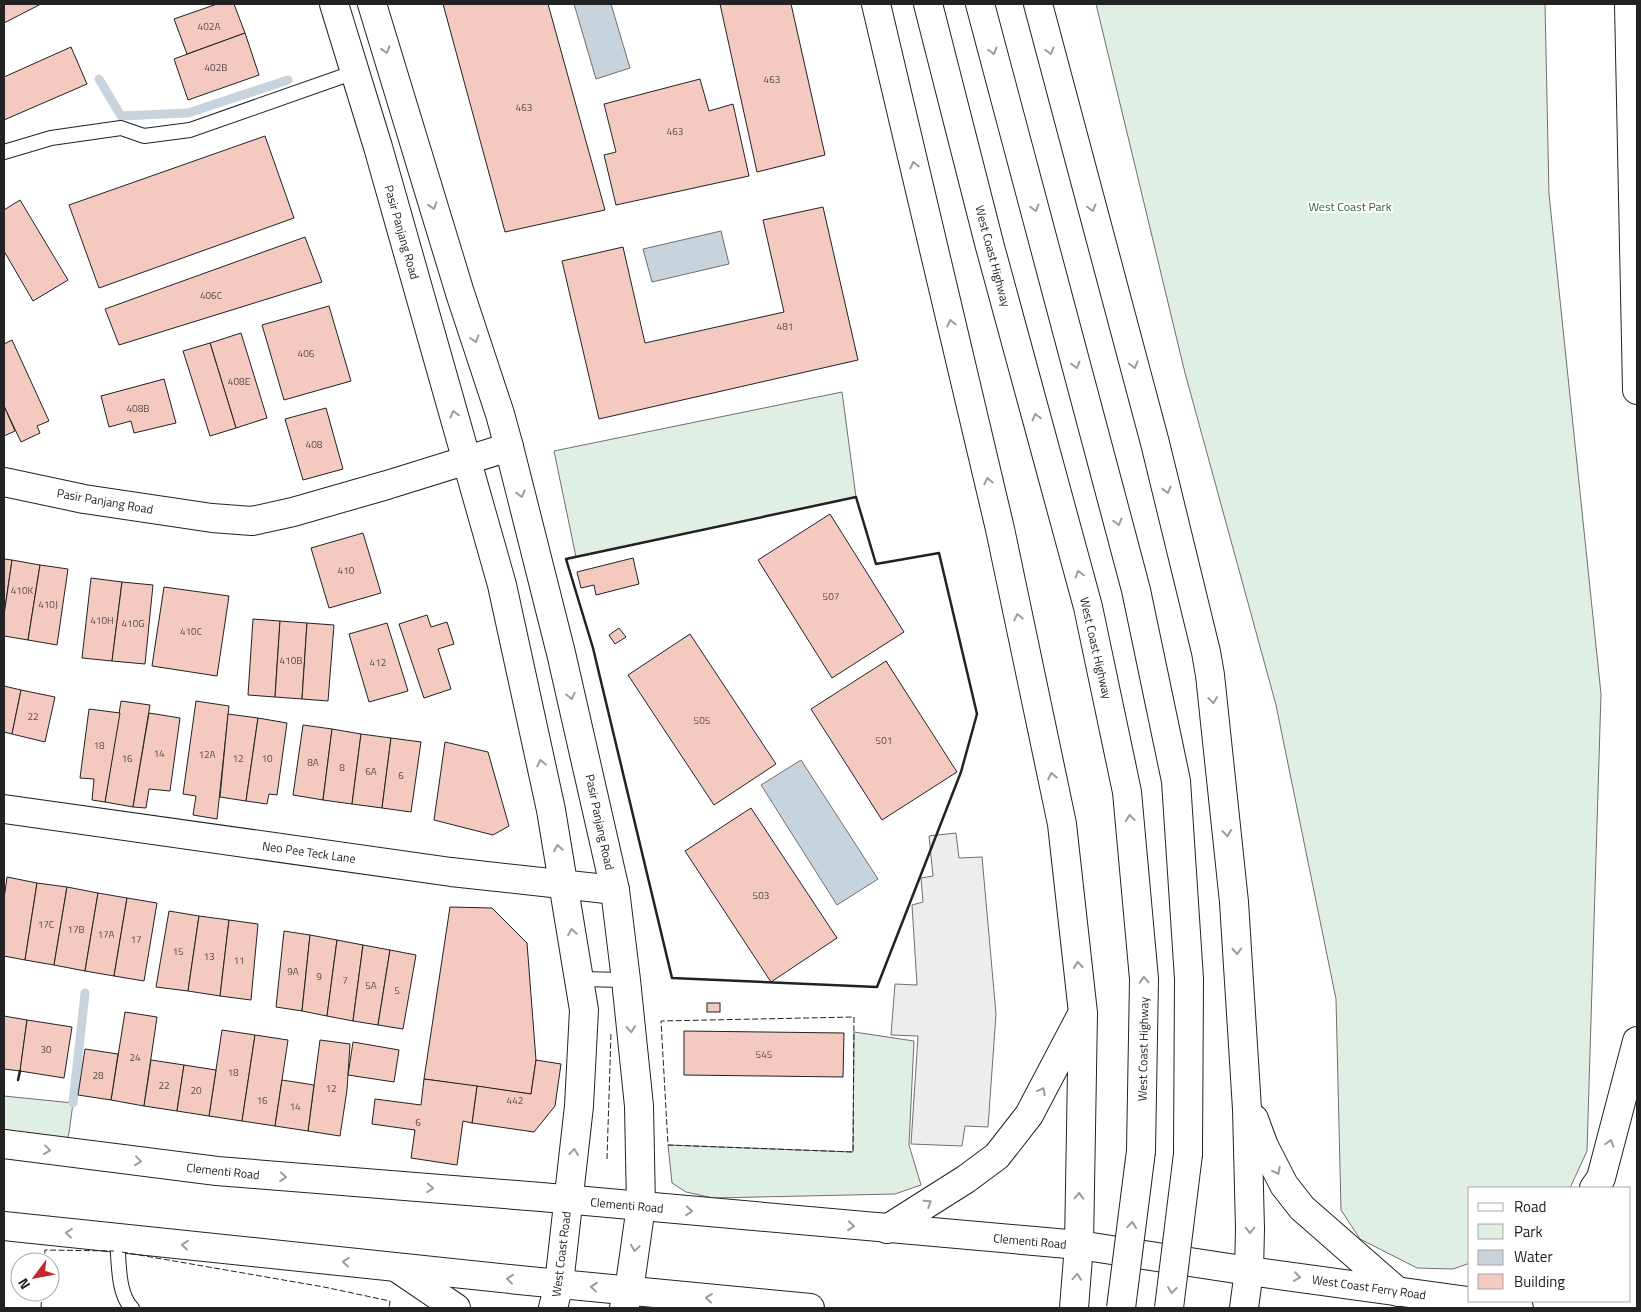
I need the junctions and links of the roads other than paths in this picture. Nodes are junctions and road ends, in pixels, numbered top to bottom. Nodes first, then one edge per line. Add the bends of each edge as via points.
1 (334, 4) edge
2 (372, 4) edge
3 (876, 4) edge
4 (928, 4) edge
5 (980, 4) edge
6 (1038, 4) edge
7 (1629, 4) edge
8 (355, 72) junction
9 (4, 152) edge
10 (1637, 390) edge
11 (509, 447) junction
12 (468, 461) junction
13 (4, 482) edge
14 (4, 809) edge
15 (564, 886) junction
16 (615, 890) junction
17 (579, 979) junction
18 (626, 980) junction
19 (1083, 1013) junction
20 (1637, 1041) edge
21 (1246, 1094) junction
22 (4, 1144) edge
23 (1595, 1187) edge
24 (568, 1200) junction
25 (641, 1206) junction
26 (4, 1226) edge
27 (887, 1229) junction
28 (117, 1238) junction
29 (1079, 1245) junction
30 (395, 1267) junction
31 (1249, 1271) junction
32 (1468, 1284) edge
33 (1398, 1292) junction
34 (556, 1296) edge
35 (1430, 1296) junction
36 (627, 1300) edge
37 (1468, 1301) edge
38 (1474, 1302) edge
39 (132, 1308) edge
40 (456, 1308) edge
41 (810, 1308) edge
42 (1074, 1308) edge
43 (1121, 1308) edge
44 (1170, 1308) edge
45 (1244, 1308) edge
46 (1519, 1308) edge

1 - 8 main road, Pasir Panjang Road
2 -> 11 main road, Pasir Panjang Road
19 -> 3 main road via 1062,824 1000,529
43 -> 4 main road, West Coast Highway, bridge via 1141,1151 1144,980 1128,792 1088,607
5 -> 44 main road, bridge via 1136,590 1176,781 1189,979 1188,1154
6 -> 21 main road via 1155,442 1206,652 1234,902
7 - 10 main road
8 - 9 lane via 190,130 144,136 121,128 51,138
12 -> 8 main road, Pasir Panjang Road
11 - 12 main road, Pasir Panjang Road
11 -> 16 main road, Pasir Panjang Road
12 - 13 main road, Pasir Panjang Road via 252,521 84,499
15 -> 12 main road, Pasir Panjang Road via 551,810 502,585
14 - 15 main road, Neo Pee Teck Lane
15 - 16 main road, Neo Pee Teck Lane
17 -> 15 main road, Pasir Panjang Road
16 - 18 main road, Pasir Panjang Road
17 - 18 lane
24 -> 17 main road, Pasir Panjang Road via 579,1106 584,1010
18 -> 25 main road, Pasir Panjang Road via 639,1106
27 -> 19 main road via 997,1156 1030,1115
29 -> 19 main road
23 -> 20 main road via 1601,1178
21 -> 31 main road
21 -> 33 main road via 1264,1146 1284,1185 1302,1208
22 -> 24 main road, Clementi Road via 217,1171
24 - 25 main road, Clementi Road
24 - 34 main road, West Coast Road
25 -> 27 main road, Clementi Road
25 -> 36 main road
28 -> 26 main road
27 - 29 main road, Clementi Road
30 -> 28 main road
28 - 39 lane via 122,1289
29 - 31 main road, Clementi Road
42 -> 29 main road
34 -> 30 main road
30 - 40 main road
31 -> 33 main road, West Coast Ferry Road
31 - 45 main road
32 - 35 main road
33 - 35 main road, West Coast Ferry Road
36 -> 34 main road
35 - 37 main road, West Coast Ferry Road
41 -> 36 main road
38 - 46 main road, West Coast Ferry Road

